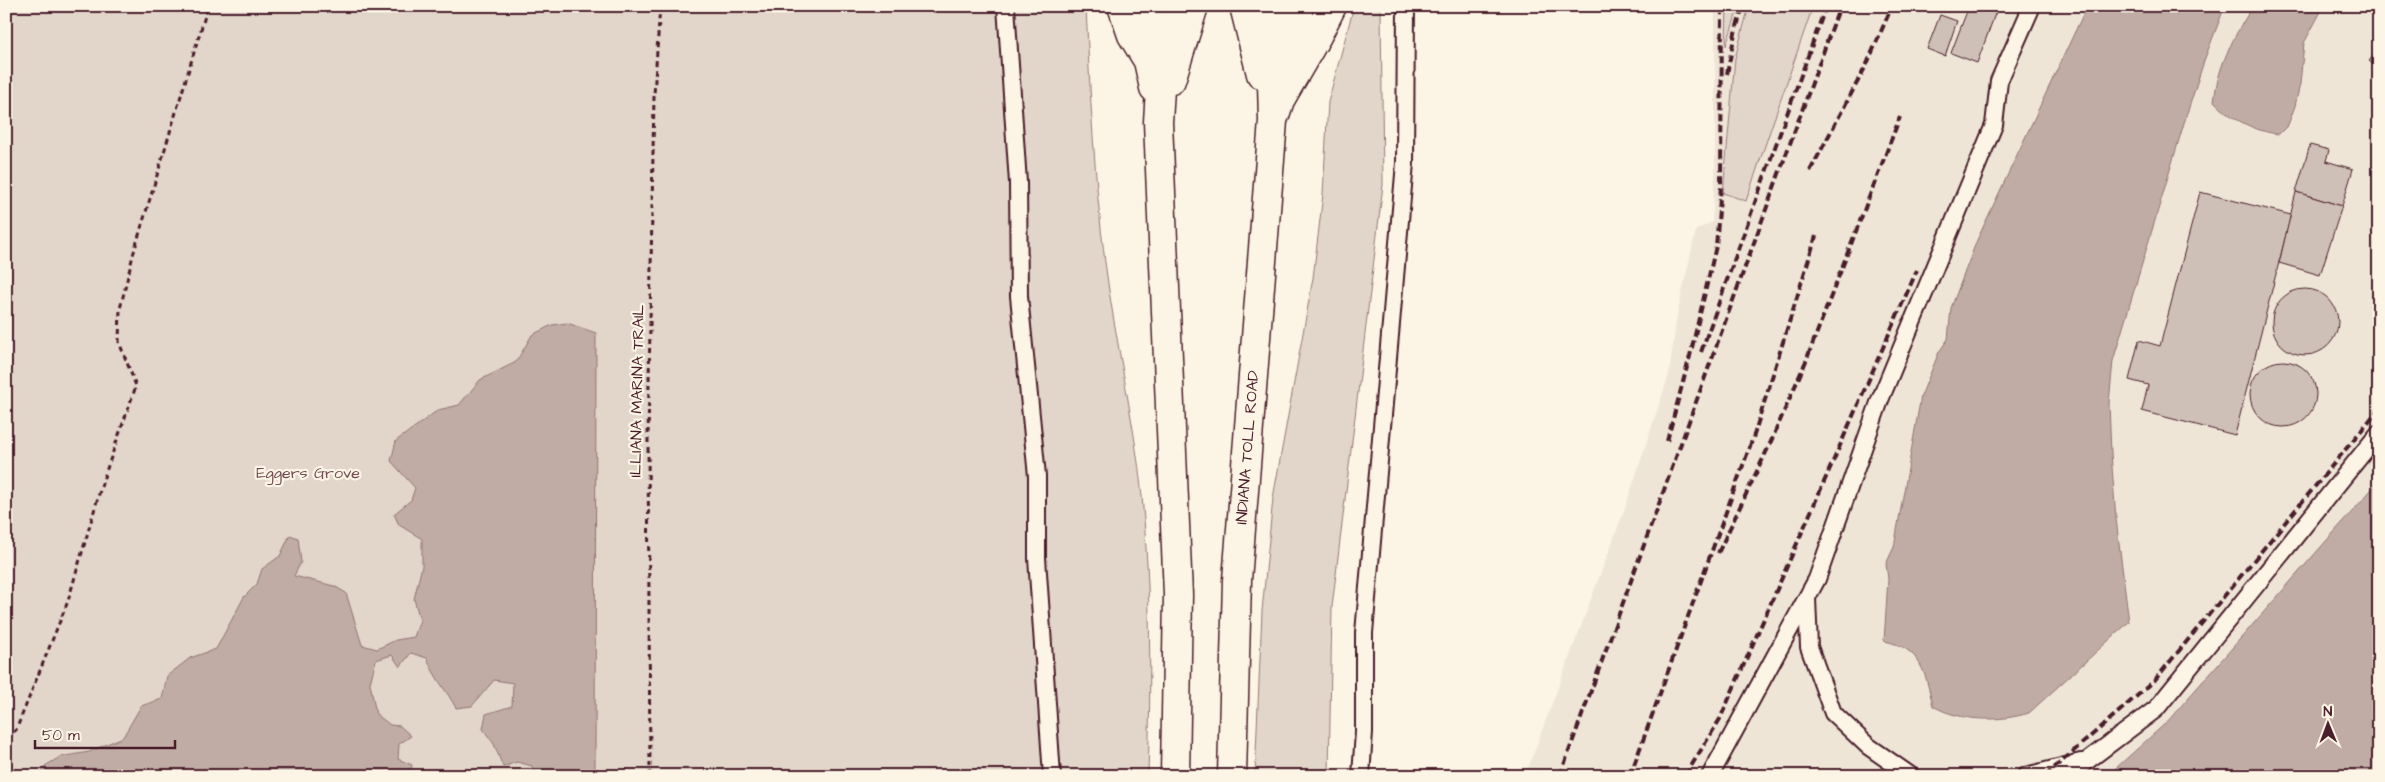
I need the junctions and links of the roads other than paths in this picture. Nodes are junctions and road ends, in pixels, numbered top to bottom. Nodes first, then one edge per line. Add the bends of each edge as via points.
1 (1006, 6) edge
2 (1122, 6) edge
3 (1145, 6) edge
4 (1165, 6) edge
5 (1194, 6) edge
6 (1244, 6) edge
7 (1270, 6) edge
8 (1298, 6) edge
9 (1323, 6) edge
10 (1332, 6) edge
11 (1406, 6) edge
12 (2032, 6) edge
13 (1317, 36) junction
14 (1298, 71) junction
15 (1158, 112) junction
16 (1273, 121) junction
17 (2379, 433) edge
18 (1807, 597) junction
19 (2088, 760) junction
20 (1052, 776) edge
21 (1175, 776) edge
22 (1232, 776) edge
23 (1361, 776) edge
24 (1710, 776) edge
25 (1911, 776) edge
26 (2026, 776) edge
27 (2068, 776) edge

1 - 20 street via 1018,183 1019,296 1037,476 1037,558
2 - 15 highway via 1132,35 1148,60
3 - 15 highway
4 - 15 highway
5 - 15 highway
6 - 16 highway
7 - 16 highway
8 - 14 highway
9 - 13 highway
10 - 13 highway
11 - 23 street via 1405,163 1364,634
12 - 18 street via 1999,81 1994,125 1880,400 1817,579
13 - 14 highway
14 - 16 highway via 1280,100
15 - 21 highway via 1178,595
16 - 22 highway, INDIANA TOLL ROAD via 1237,580
17 - 19 street via 2156,709
18 - 24 street
18 - 25 street via 1809,646 1833,713 1868,746
19 - 26 street
19 - 27 street

